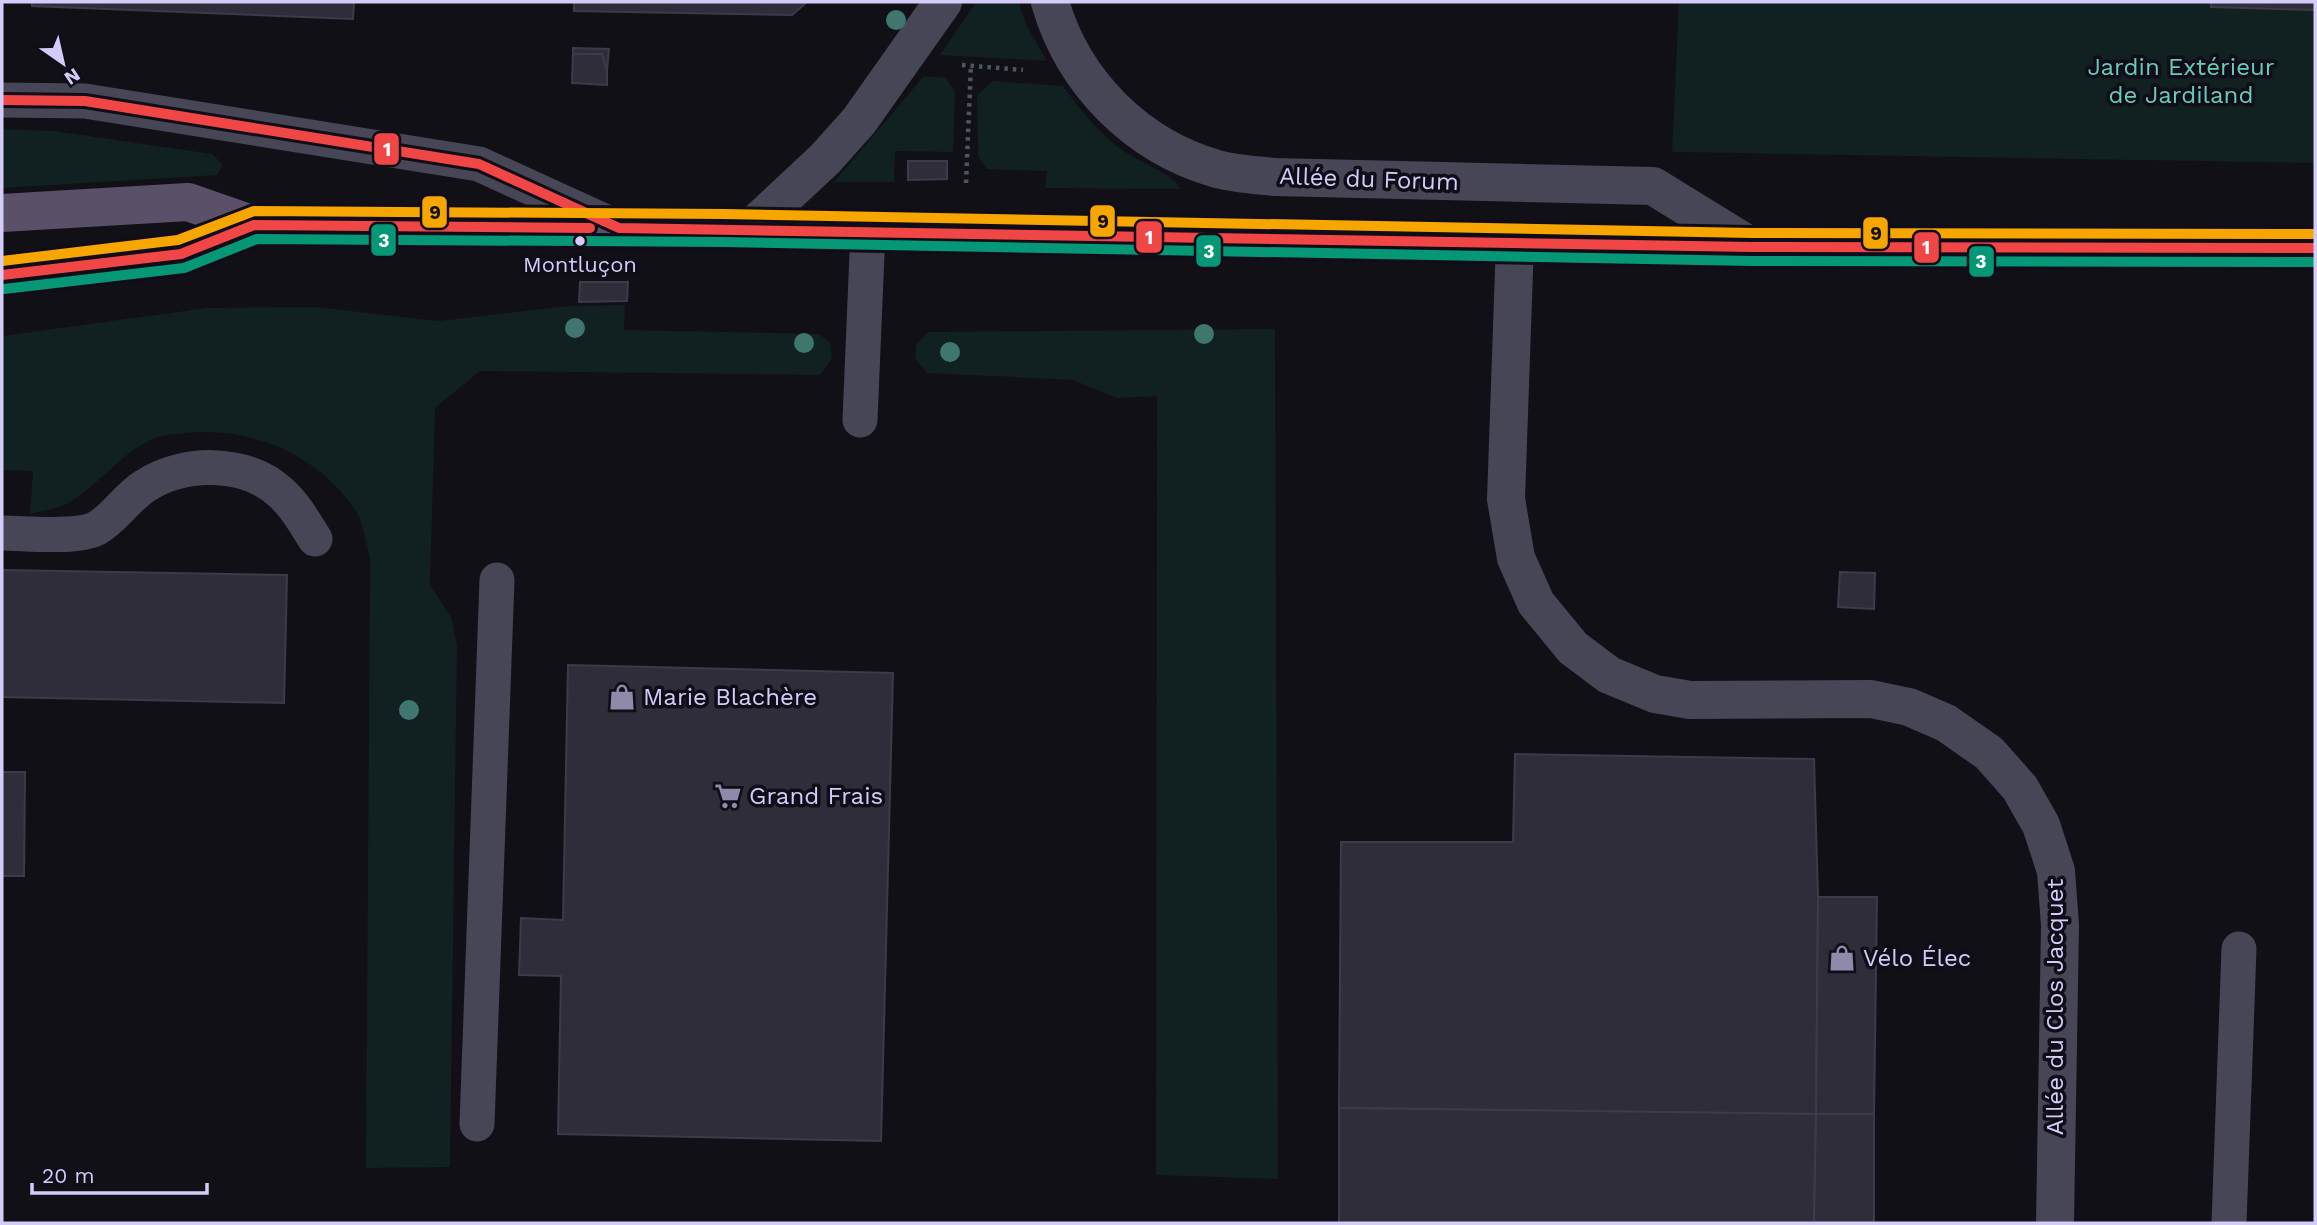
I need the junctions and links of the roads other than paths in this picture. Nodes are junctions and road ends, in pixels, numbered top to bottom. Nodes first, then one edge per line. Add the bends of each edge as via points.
1 (943, 2) edge
2 (1050, 2) edge
3 (2, 100) edge
4 (2, 213) edge
5 (254, 225) junction
6 (619, 228) junction
7 (751, 228) junction
8 (868, 230) junction
9 (1515, 242) junction
10 (1752, 247) junction
11 (2315, 248) edge
12 (2, 275) edge
13 (860, 420) dead end
14 (2, 533) edge
15 (315, 539) dead end
16 (497, 580) dead end
17 (2239, 949) dead end
18 (477, 1124) dead end
19 (2055, 1223) edge
20 (2229, 1223) edge

1 - 7 street via 859,121
2 - 10 street, Allée du Forum via 1074,61 1108,105 1174,153 1218,169 1275,177 1653,186
3 - 6 lane via 85,101 479,164
4 - 5 main road via 188,202
5 - 6 main road
5 - 12 main road via 181,254
6 - 7 main road
7 - 8 main road
8 - 9 main road
8 - 13 lane
9 - 10 main road
9 - 19 street, Allée du Clos Jacquet via 1506,499 1521,570 1536,603 1573,648 1609,675 1655,694 1690,700 1871,699 1909,707 1946,723 1989,753 2020,788 2041,825 2056,871 2060,925
10 - 11 main road
14 - 15 lane via 82,533 97,528 146,485 207,466 257,477 279,490
16 - 18 lane
17 - 20 lane

